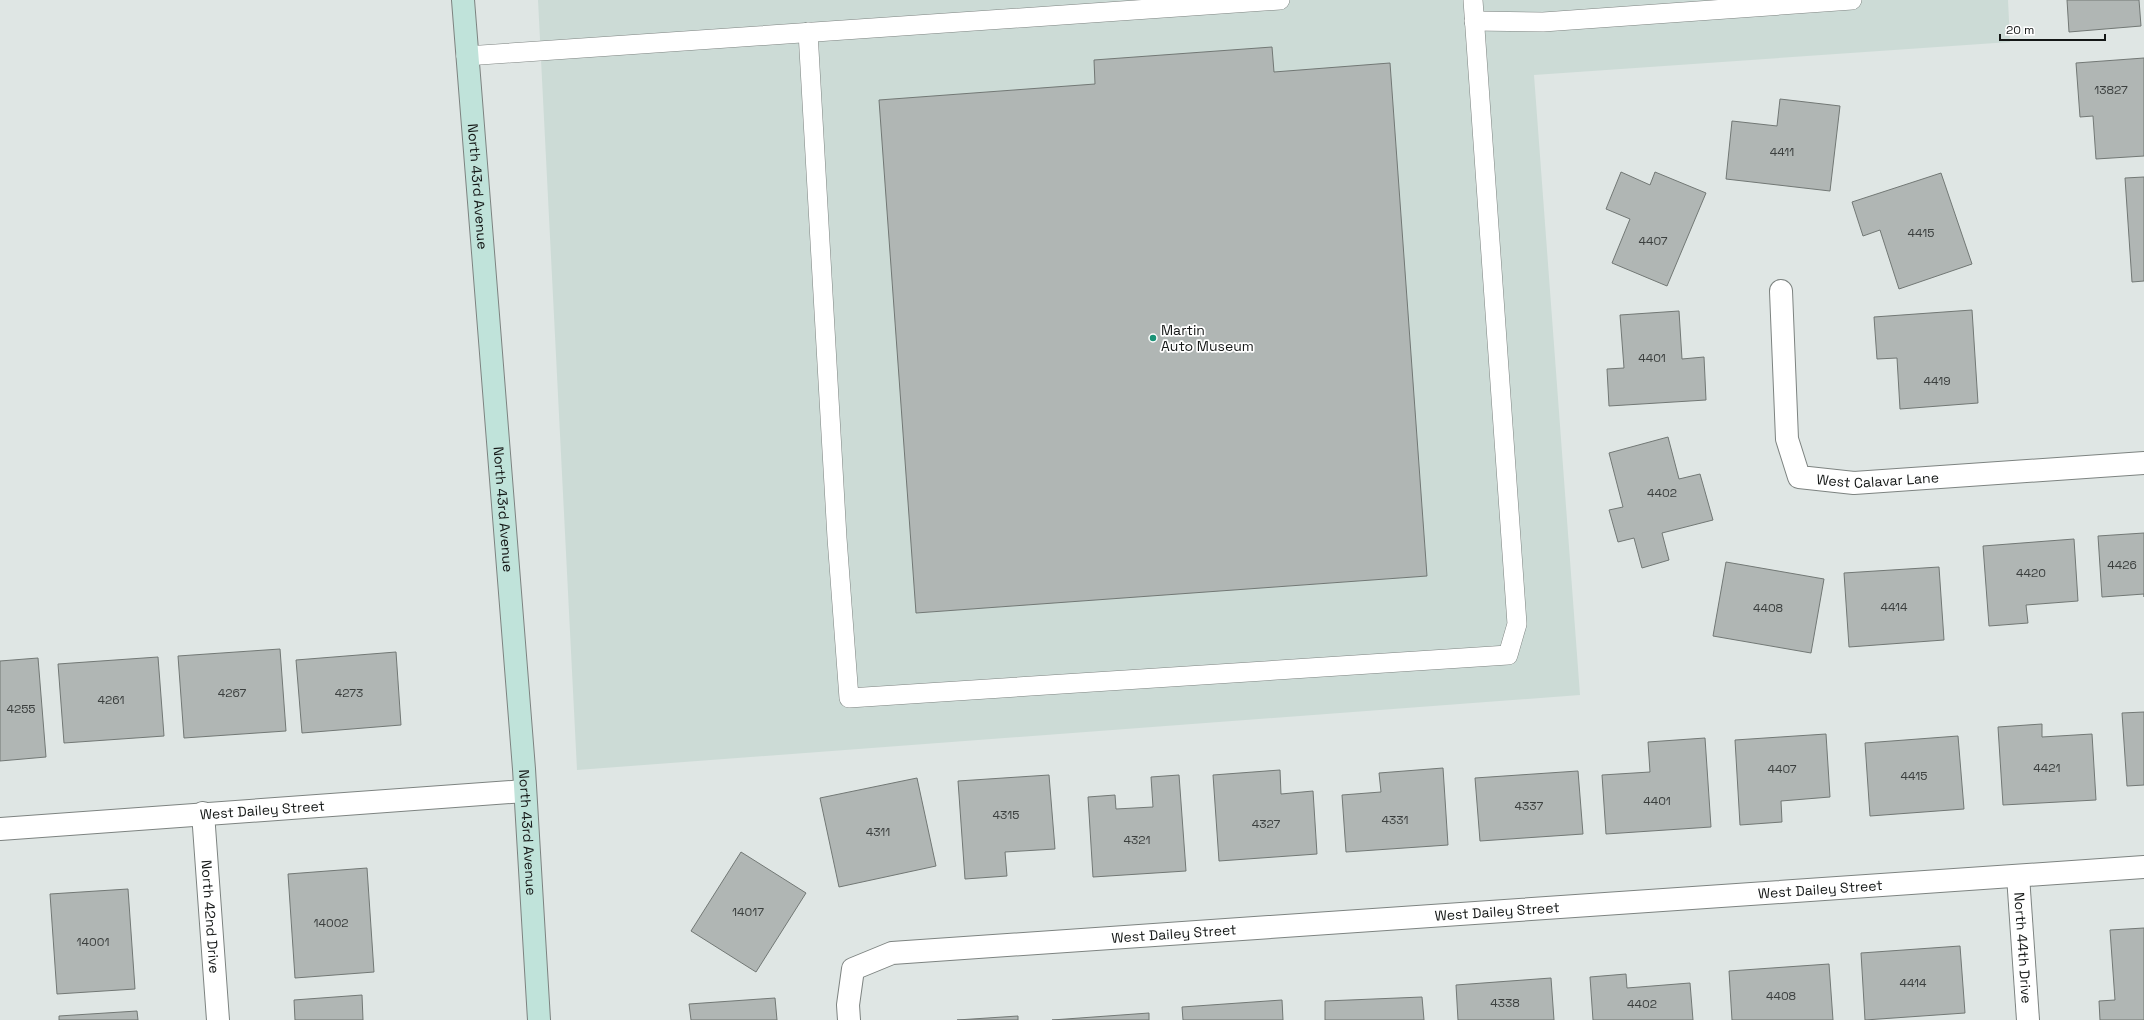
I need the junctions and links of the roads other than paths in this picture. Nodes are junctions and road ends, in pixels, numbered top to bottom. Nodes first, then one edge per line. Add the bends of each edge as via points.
1 (463, 0) edge
2 (1280, 0) edge
3 (1473, 0) edge
4 (1852, 0) edge
5 (1184, 3) edge
6 (1474, 22) junction
7 (808, 32) junction
8 (466, 56) junction
9 (1781, 291) dead end
10 (2144, 462) edge
11 (525, 791) junction
12 (204, 813) junction
13 (0, 829) edge
14 (2144, 866) edge
15 (2018, 876) junction
16 (218, 1020) edge
17 (539, 1020) edge
18 (849, 1020) edge
19 (2028, 1020) edge

1 - 8 main road, North 43rd Avenue
2 - 5 lane
3 - 6 lane
4 - 6 lane via 1543,22
5 - 7 lane
6 - 7 lane via 1517,624 1508,655 849,698 837,538
7 - 8 lane
8 - 11 main road, North 43rd Avenue
9 - 10 street, West Calavar Lane via 1787,439 1799,477 1854,483
11 - 12 street, West Dailey Street
11 - 17 main road, North 43rd Avenue
12 - 13 street, West Dailey Street
12 - 16 street, North 42nd Drive
14 - 15 street, West Dailey Street
15 - 18 street, West Dailey Street via 892,953 853,969 848,1005
15 - 19 street, North 44th Drive

